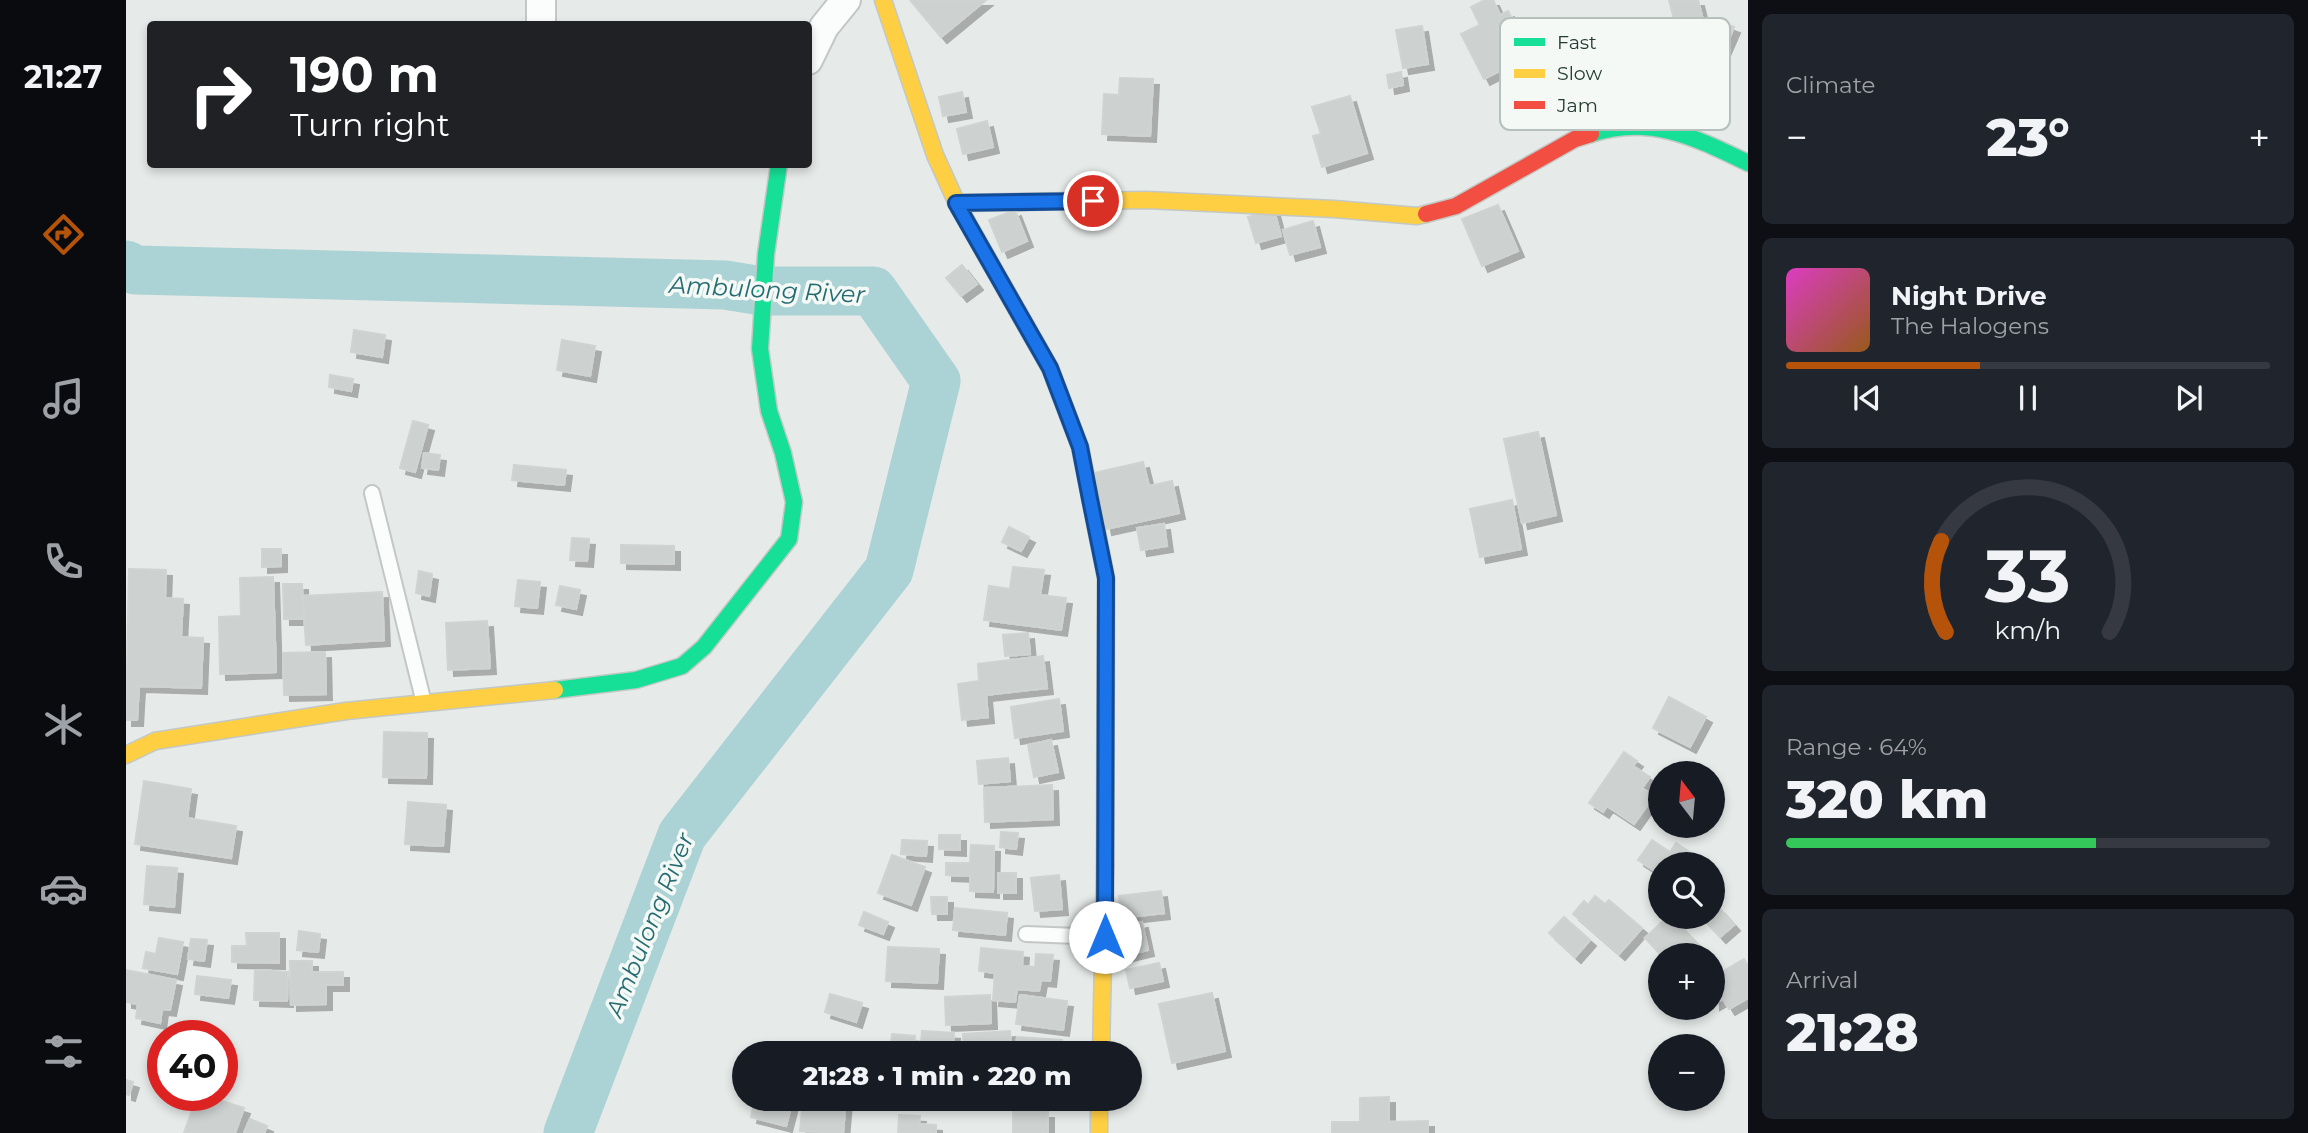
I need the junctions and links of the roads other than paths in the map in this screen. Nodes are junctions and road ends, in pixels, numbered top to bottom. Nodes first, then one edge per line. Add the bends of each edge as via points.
1 (541, 0) edge
2 (846, 0) edge
3 (883, 0) edge
4 (541, 21) edge
5 (812, 52) edge
6 (1602, 130) edge
7 (1663, 130) edge
8 (1748, 163) edge
9 (778, 168) edge
10 (956, 203) junction
11 (372, 492) dead end
12 (424, 704) junction
13 (126, 755) edge
14 (1026, 934) dead end
15 (1105, 937) junction
16 (1101, 1041) edge
17 (1099, 1111) edge
18 (1099, 1133) edge

1 - 4 street
2 - 5 street via 824,27
3 - 10 street
6 - 10 street via 1575,139 1456,206 1417,216 1147,200
7 - 8 street via 1692,136
9 - 12 street via 766,254 760,349 769,411 794,502 789,538 704,647 682,666 636,680
10 - 15 street via 1050,368 1080,447 1106,578
11 - 12 lane
12 - 13 street via 346,710 155,741
14 - 15 lane
15 - 16 street
17 - 18 street

